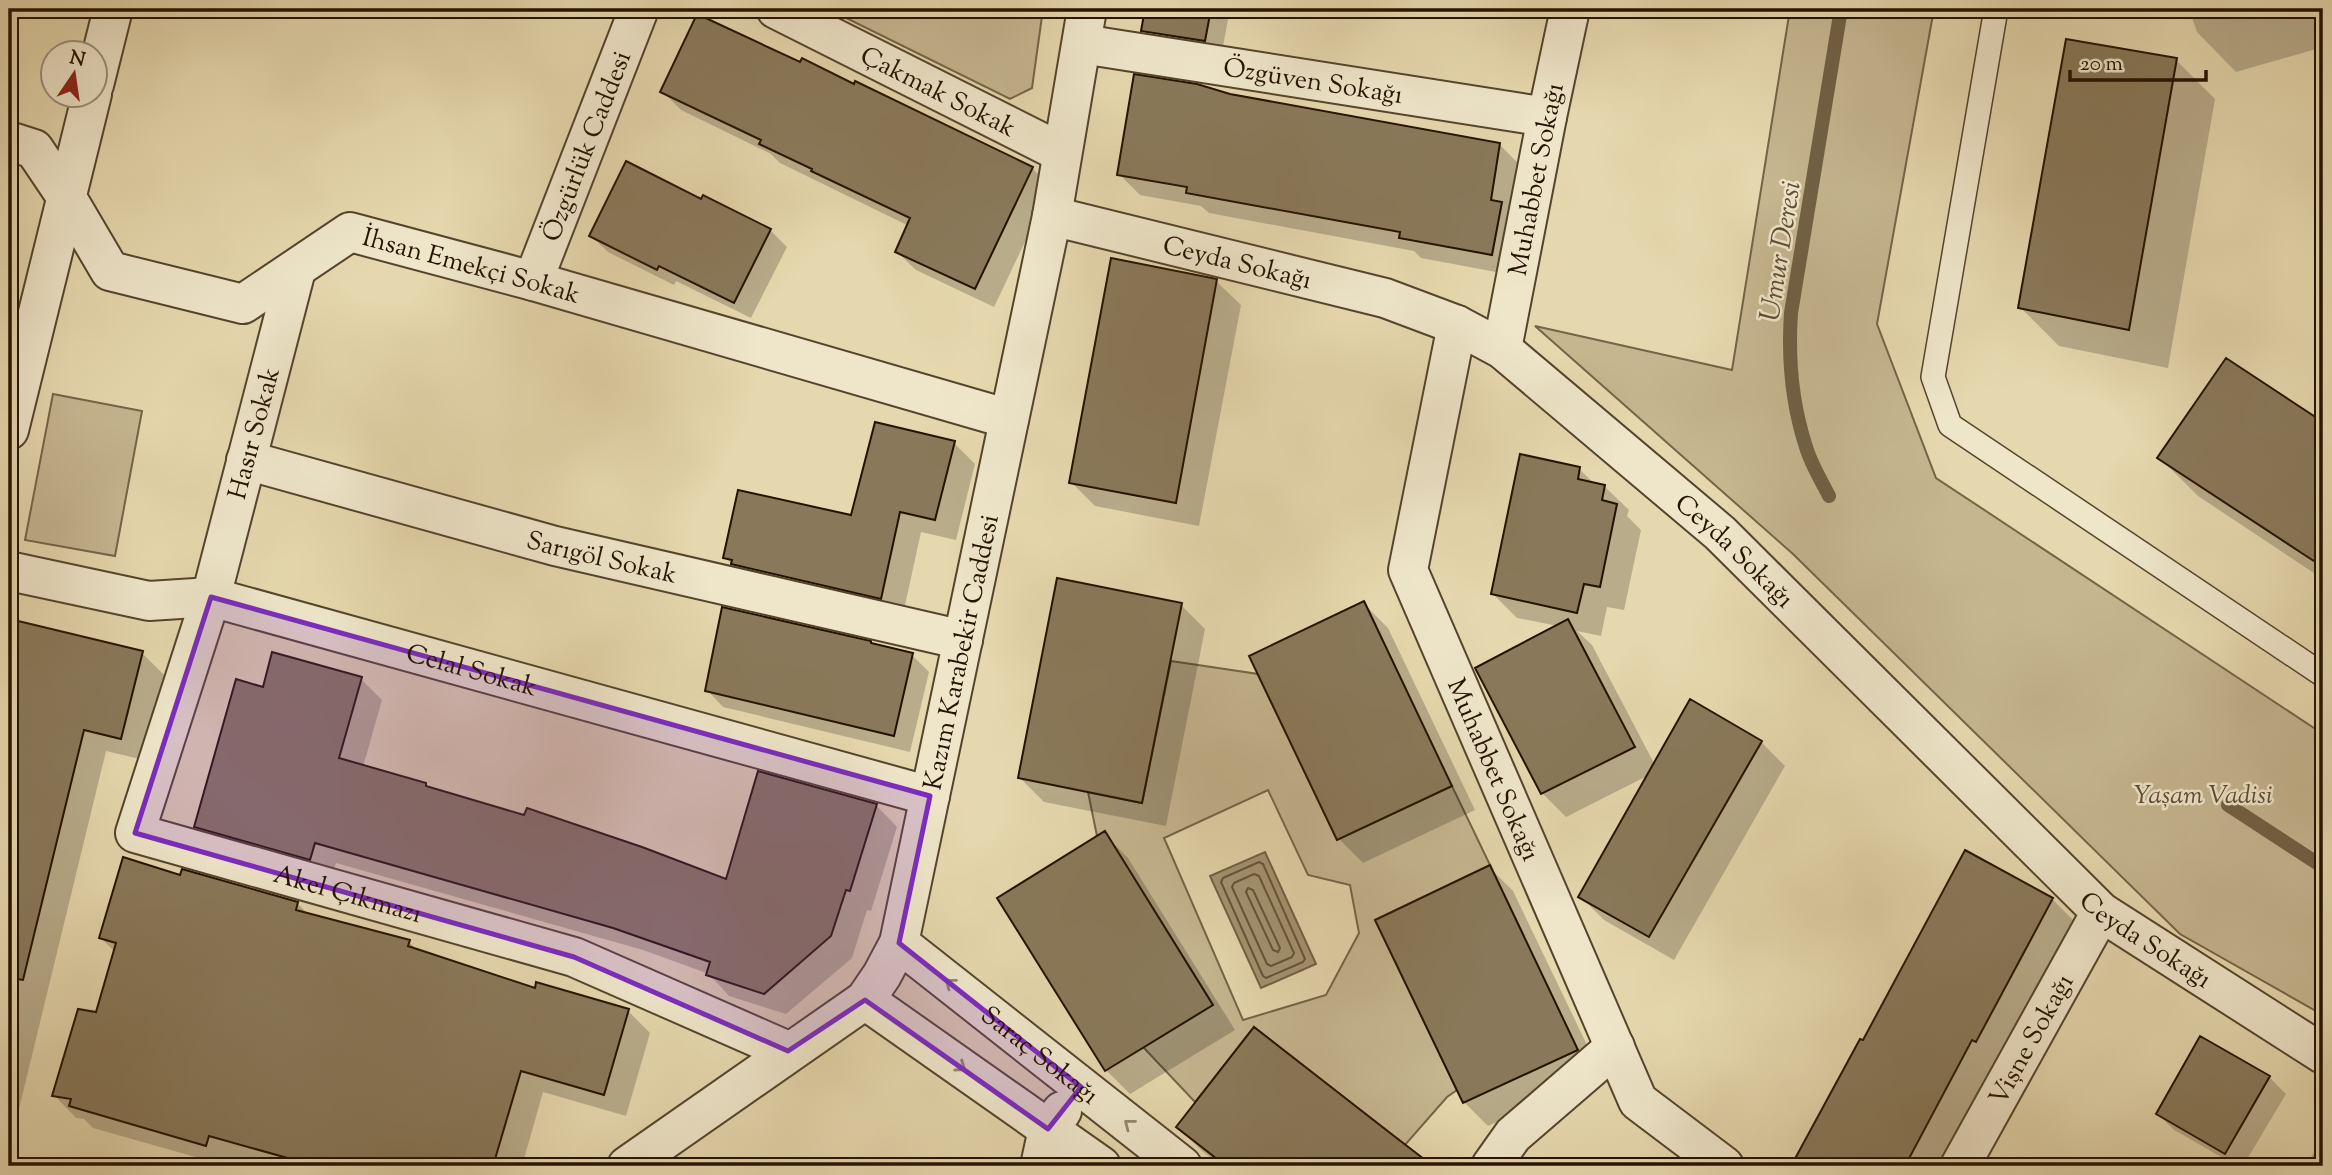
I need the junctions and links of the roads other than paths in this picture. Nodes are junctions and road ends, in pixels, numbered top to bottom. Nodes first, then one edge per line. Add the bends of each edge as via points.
1 (113, 9) edge
2 (639, 9) edge
3 (776, 9) edge
4 (1570, 9) edge
5 (1996, 9) edge
6 (1085, 26) edge
7 (106, 38) edge
8 (89, 108) edge
9 (1547, 117) junction
10 (9, 141) edge
11 (1062, 153) junction
12 (67, 198) junction
13 (1052, 216) junction
14 (296, 270) junction
15 (533, 281) junction
16 (1457, 325) junction
17 (1502, 349) junction
18 (1009, 419) junction
19 (9, 430) edge
20 (246, 460) junction
21 (9, 571) edge
22 (211, 597) junction
23 (963, 640) junction
24 (2323, 675) edge
25 (930, 796) junction
26 (2101, 912) junction
27 (899, 943) junction
28 (865, 1000) junction
29 (1615, 1047) junction
30 (788, 1051) junction
31 (2323, 1054) edge
32 (1081, 1087) junction
33 (1048, 1129) junction
34 (627, 1166) edge
35 (1040, 1166) edge
36 (1101, 1166) edge
37 (1182, 1166) edge
38 (1491, 1166) edge
39 (1724, 1166) edge
40 (1960, 1166) edge

1 - 7 street
2 - 15 street, Özgürlük Caddesi
3 - 11 street, Çakmak Sokak
4 - 9 street, Muhabbet Sokağı
5 - 24 lane via 1933,377 1950,425
6 - 9 street, Özgüven Sokağı
6 - 11 street, Kazım Karabekir Caddesi
8 - 12 street
9 - 17 street, Muhabbet Sokağı
10 - 12 street, İhsan Emekçi Sokak via 33,149
11 - 13 street, Kazım Karabekir Caddesi
12 - 14 street, İhsan Emekçi Sokak via 110,271 243,303
12 - 19 street
13 - 16 street, Ceyda Sokağı via 1385,298
13 - 18 street, Kazım Karabekir Caddesi
14 - 15 street, İhsan Emekçi Sokak via 350,232
14 - 20 street, Hasır Sokak
15 - 18 street, İhsan Emekçi Sokak
16 - 17 street, Ceyda Sokağı
16 - 29 street, Muhabbet Sokağı via 1408,570
17 - 26 street, Ceyda Sokağı via 1720,533
18 - 23 street, Kazım Karabekir Caddesi
20 - 22 street, Hasır Sokak
20 - 23 street, Sarıgöl Sokak via 555,546
21 - 22 street, Celal Sokak via 149,601
22 - 25 street, Celal Sokak
22 - 30 street, Akel Çıkmazı via 135,833 574,957
23 - 25 street, Kazım Karabekir Caddesi
25 - 27 street, Kazım Karabekir Caddesi
26 - 31 street, Ceyda Sokağı
26 - 40 street, Vişne Sokağı
27 - 28 street, Kazım Karabekir Caddesi
32 -> 27 street, Saraç Sokağı
28 - 30 street, Kazım Karabekir Caddesi
28 -> 33 street, Saraç Sokağı
29 - 38 street via 1513,1135
29 - 39 street, Muhabbet Sokağı via 1639,1101
30 - 34 street, Kazım Karabekir Caddesi
32 - 33 street
37 -> 32 street, Saraç Sokağı
33 - 35 street
33 - 36 street, Saraç Sokağı

